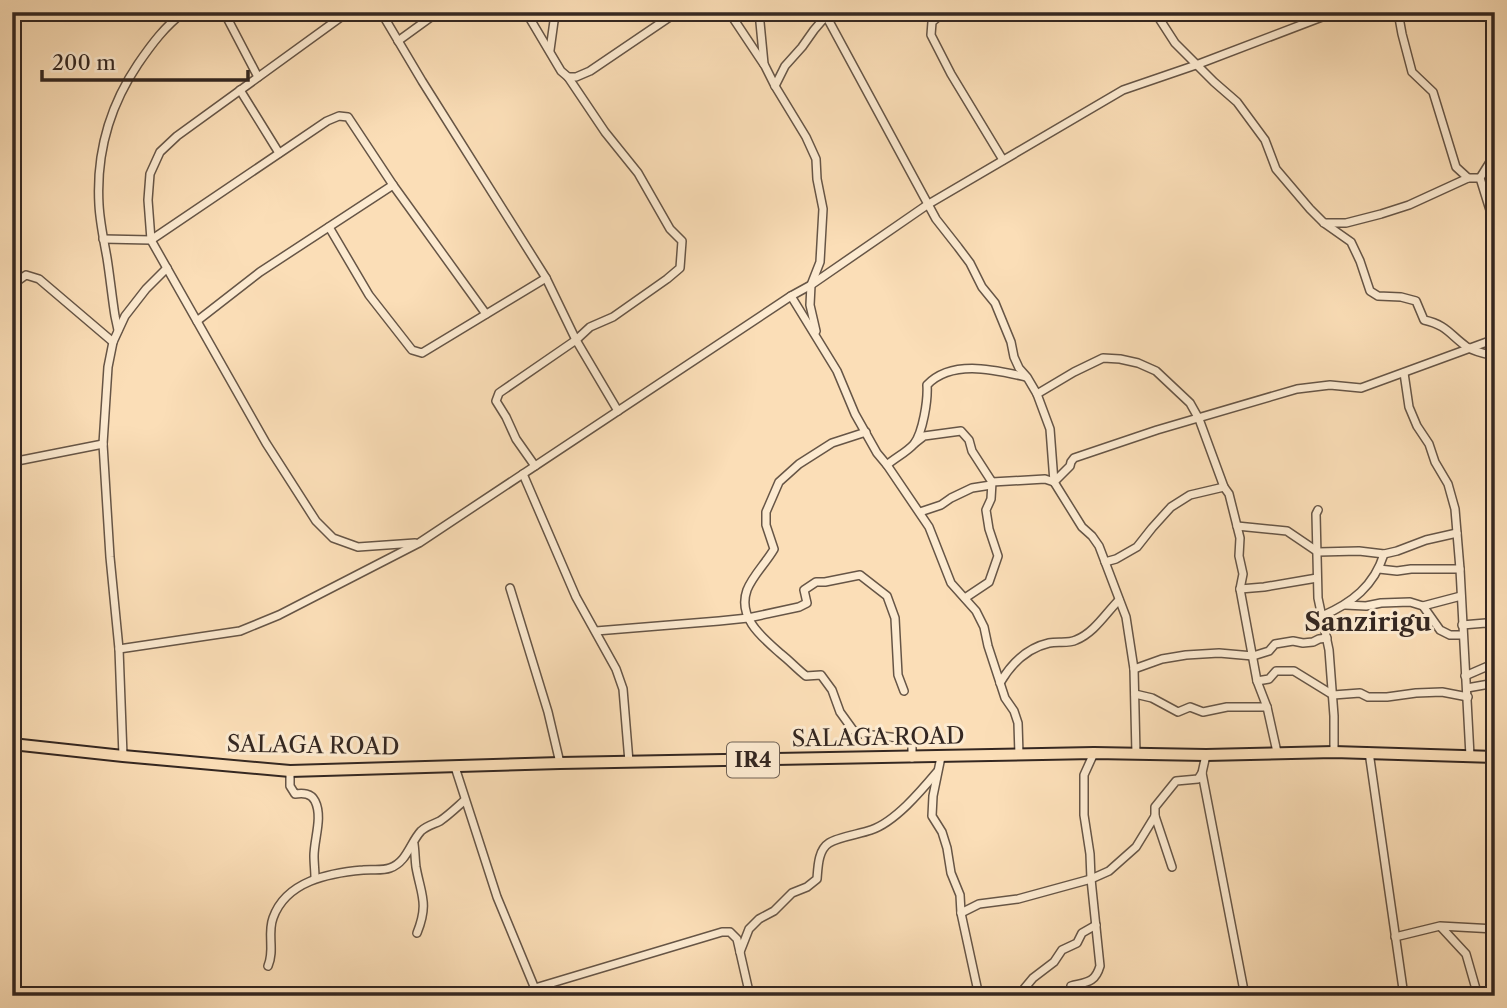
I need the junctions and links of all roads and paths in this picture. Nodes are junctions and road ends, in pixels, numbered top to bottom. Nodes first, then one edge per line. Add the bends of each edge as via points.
1 (184, 12) edge
2 (224, 12) edge
3 (348, 12) edge
4 (381, 12) edge
5 (438, 12) edge
6 (526, 12) edge
7 (559, 12) edge
8 (677, 12) edge
9 (729, 12) edge
10 (759, 12) edge
11 (944, 12) edge
12 (1155, 12) edge
13 (1335, 12) edge
14 (1398, 12) edge
15 (825, 14) edge
16 (398, 41) junction
17 (550, 51) junction
18 (1196, 65) junction
19 (765, 66) junction
20 (258, 77) junction
21 (568, 77) junction
22 (775, 86) junction
23 (240, 90) junction
24 (279, 153) junction
25 (1495, 158) edge
26 (1003, 160) junction
27 (1468, 178) junction
28 (1480, 178) junction
29 (393, 185) junction
30 (927, 205) junction
31 (1324, 223) junction
32 (1495, 226) edge
33 (329, 227) junction
34 (103, 239) junction
35 (151, 240) junction
36 (167, 268) junction
37 (546, 278) junction
38 (12, 285) edge
39 (811, 285) junction
40 (791, 296) junction
41 (486, 314) junction
42 (197, 321) junction
43 (118, 331) junction
44 (816, 336) junction
45 (1495, 339) edge
46 (576, 340) junction
47 (113, 342) junction
48 (1469, 348) junction
49 (1495, 356) edge
50 (1404, 373) junction
51 (1027, 377) junction
52 (1037, 394) junction
53 (618, 411) junction
54 (1199, 419) junction
55 (866, 432) junction
56 (103, 444) junction
57 (914, 444) junction
58 (12, 462) edge
59 (887, 465) junction
60 (535, 466) junction
61 (523, 474) junction
62 (1054, 482) junction
63 (991, 484) junction
64 (1224, 487) junction
65 (1318, 510) dead end
66 (920, 512) junction
67 (1237, 526) junction
68 (1457, 533) junction
69 (419, 543) junction
70 (1318, 552) junction
71 (1384, 554) junction
72 (1105, 562) junction
73 (1379, 569) junction
74 (1460, 569) junction
75 (1317, 578) junction
76 (510, 588) dead end
77 (1240, 589) junction
78 (1461, 596) junction
79 (965, 598) junction
80 (1119, 600) junction
81 (1345, 605) junction
82 (1423, 606) junction
83 (1322, 616) junction
84 (748, 618) junction
85 (1495, 624) edge
86 (1462, 625) junction
87 (596, 631) junction
88 (1462, 635) junction
89 (1328, 638) junction
90 (119, 649) junction
91 (1253, 656) junction
92 (1495, 663) edge
93 (1134, 669) junction
94 (1465, 676) junction
95 (1258, 681) junction
96 (1000, 682) junction
97 (1495, 683) edge
98 (904, 691) dead end
99 (1467, 692) junction
100 (1135, 694) junction
101 (1332, 695) junction
102 (1267, 707) junction
103 (12, 744) edge
104 (1277, 752) junction
105 (1334, 752) junction
106 (1369, 752) junction
107 (1094, 753) junction
108 (1136, 754) junction
109 (1019, 755) junction
110 (1206, 755) junction
111 (123, 756) junction
112 (1470, 756) junction
113 (941, 757) junction
114 (1495, 757) edge
115 (912, 758) junction
116 (629, 762) junction
117 (560, 763) junction
118 (455, 767) junction
119 (290, 771) junction
120 (937, 772) junction
121 (1202, 773) junction
122 (466, 800) junction
123 (1155, 816) junction
124 (414, 843) junction
125 (1172, 866) dead end
126 (315, 878) junction
127 (1091, 879) junction
128 (961, 913) junction
129 (1096, 925) junction
130 (1440, 926) junction
131 (1495, 929) edge
132 (417, 933) dead end
133 (1395, 937) junction
134 (740, 952) junction
135 (268, 966) dead end
136 (1071, 986) dead end
137 (536, 992) edge
138 (750, 996) edge
139 (979, 996) edge
140 (1013, 996) edge
141 (1245, 996) edge
142 (1404, 996) edge
143 (1478, 996) edge

1 - 34 street via 153,42 134,70 108,125 99,183
2 - 20 street
3 - 20 street
4 - 16 street
5 - 16 street
6 - 17 street
7 - 17 street
8 - 21 street via 590,71
9 - 19 street
10 - 19 street
11 - 26 street via 932,22 931,35
12 - 18 street
13 - 18 street
14 - 27 street via 1412,72 1433,92 1456,167
15 - 22 street
15 - 30 street
16 - 37 street
17 - 21 street
18 - 26 street via 1123,90
18 - 31 street via 1237,102 1265,140 1276,169
19 - 22 street
20 - 23 street
21 - 46 street via 682,242 680,268
22 - 39 street via 816,159 823,209 820,262
23 - 24 street
23 - 35 street via 160,152 150,174
24 - 29 street via 327,121 348,117
24 - 35 street
25 - 28 street
26 - 30 street
27 - 28 street
27 - 31 street via 1409,205 1346,222
28 - 32 street
29 - 33 street
29 - 41 street
30 - 39 street
30 - 51 street via 995,303 1014,358
31 - 48 street via 1351,242 1370,291 1416,301 1424,320 1446,329
33 - 41 street via 369,295 412,350 422,353
33 - 42 street
34 - 35 street
34 - 43 street
35 - 36 street
36 - 42 street
36 - 43 street via 146,289
37 - 41 street
37 - 46 street
38 - 47 street via 26,275 39,279
39 - 40 street
39 - 44 street
40 - 44 street
40 - 53 street
42 - 69 street via 265,443 316,521 333,538 358,547
43 - 47 street
44 - 55 street
45 - 48 street
46 - 53 street
46 - 60 street via 499,393 496,401
47 - 56 street
48 - 49 street
48 - 50 street
50 - 54 street via 1361,388 1297,389
50 - 68 street via 1409,407 1448,484
51 - 52 street
51 - 57 street via 966,368 934,378 927,385
52 - 54 street via 1103,358 1120,359 1156,371
52 - 62 street via 1050,429
53 - 60 street
54 - 62 street via 1074,458
54 - 64 street
55 - 59 street
55 - 84 street via 832,443 779,482 766,512 774,549 747,592
56 - 58 street
56 - 90 street
57 - 59 street
57 - 63 street via 924,436 961,431
59 - 66 street
60 - 61 street
61 - 69 street
61 - 87 street via 576,597
62 - 63 street
62 - 72 street via 1099,546
63 - 66 street
63 - 79 street via 986,510 998,556 989,582
64 - 67 street
64 - 72 street via 1190,495 1171,507 1138,547
65 - 70 street
66 - 79 street via 951,583
67 - 70 street via 1287,531
67 - 77 street via 1243,574
68 - 71 street
68 - 74 street
69 - 90 street via 240,631
70 - 71 street
70 - 75 street
71 - 73 street
72 - 80 street
73 - 74 street
73 - 81 street
74 - 78 street
75 - 77 street
75 - 83 street
76 - 117 street
77 - 91 street
78 - 82 street
78 - 86 street
79 - 96 street via 984,627
80 - 93 street
80 - 96 street via 1089,633 1073,642 1031,649 1009,667
81 - 82 street via 1410,602
81 - 83 street
82 - 88 street via 1440,631
83 - 89 street
84 - 87 street
84 - 98 street via 807,603 804,590 816,582 860,575 887,596 895,618 898,675
84 - 115 street via 759,634 806,676 821,675 853,730 908,739
85 - 86 street
86 - 88 street
87 - 116 street via 623,689
88 - 94 street
89 - 91 street via 1275,644
89 - 101 street
90 - 111 street
91 - 93 street via 1186,655
91 - 95 street
92 - 94 street
93 - 100 street
94 - 99 street
95 - 101 street via 1276,670 1294,670
95 - 102 street
96 - 109 street via 1018,723
97 - 99 street
99 - 101 street
99 - 112 street
100 - 102 street via 1178,712 1190,707 1203,712 1227,706
100 - 108 street
101 - 105 street
102 - 104 street
103 - 111 main road, SALAGA ROAD / IR4
104 - 105 main road, SALAGA ROAD / IR4
104 - 110 main road, SALAGA ROAD / IR4
105 - 106 main road, SALAGA ROAD / IR4
106 - 112 main road, SALAGA ROAD / IR4
106 - 133 street
107 - 108 main road, SALAGA ROAD / IR4
107 - 109 main road, SALAGA ROAD / IR4
107 - 127 street via 1084,775
108 - 110 main road, SALAGA ROAD / IR4
109 - 113 main road, SALAGA ROAD / IR4
110 - 121 street
111 - 119 main road, SALAGA ROAD / IR4
112 - 114 main road, SALAGA ROAD / IR4
113 - 115 main road, SALAGA ROAD / IR4
113 - 120 street
115 - 116 main road, SALAGA ROAD / IR4
116 - 117 main road, SALAGA ROAD / IR4
117 - 118 main road, SALAGA ROAD / IR4
118 - 119 main road, SALAGA ROAD / IR4
118 - 122 street
119 - 126 street via 295,794 315,800
120 - 128 street via 933,816 947,848
120 - 134 street via 905,807 874,829 828,843 821,852 817,878 759,919 749,929
121 - 123 street via 1198,779 1176,781 1155,807
121 - 141 street
122 - 124 street via 421,831
122 - 137 street via 497,897
123 - 125 street
123 - 127 street via 1136,846 1109,872
124 - 126 street via 392,868
124 - 132 street via 424,909
126 - 135 street via 296,889 274,914
127 - 128 street via 1018,900 979,904
127 - 129 street
128 - 139 street
129 - 136 street via 1098,975
129 - 140 street
130 - 131 street
130 - 133 street
130 - 143 street via 1466,954
133 - 142 street
134 - 137 street via 737,939 722,932
134 - 138 street

